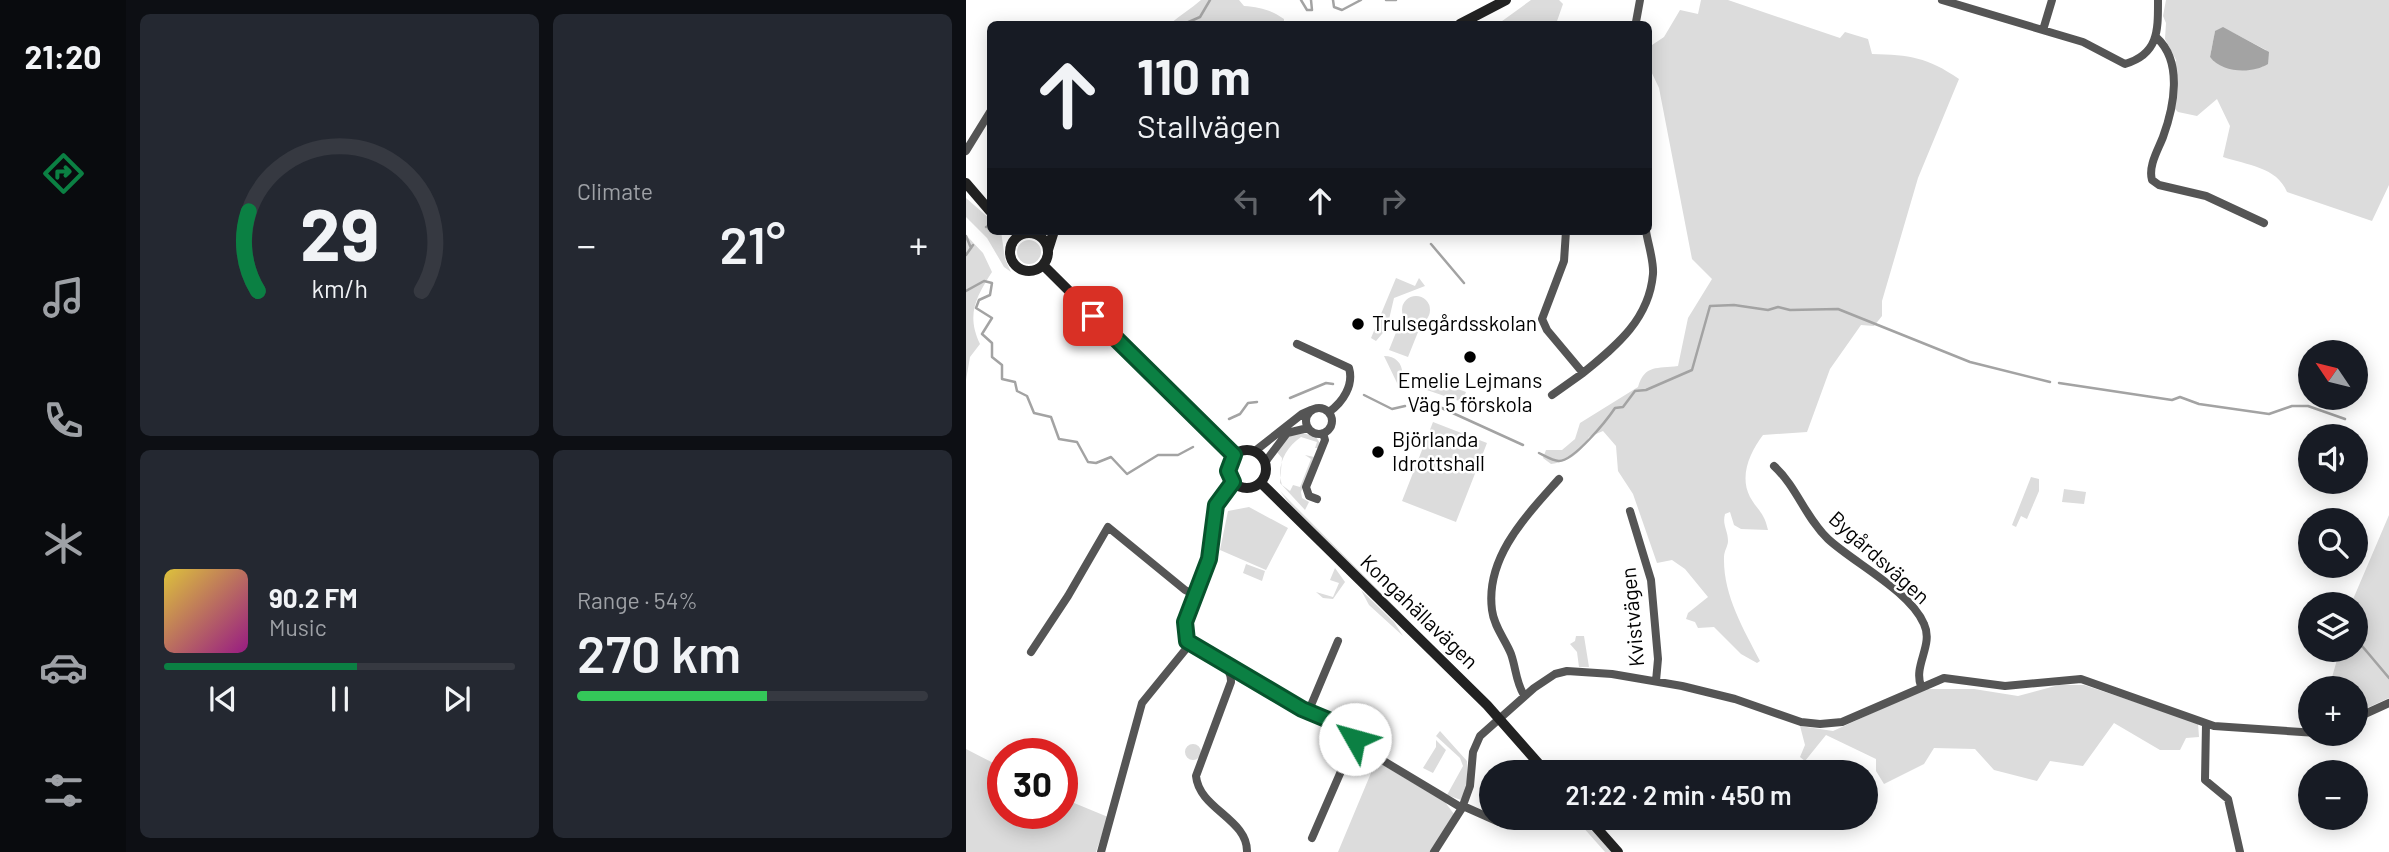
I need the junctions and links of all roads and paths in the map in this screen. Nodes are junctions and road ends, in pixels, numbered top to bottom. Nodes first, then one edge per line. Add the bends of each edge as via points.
1 (1506, 0) edge
2 (1640, 0) edge
3 (1942, 0) edge
4 (2052, 0) edge
5 (2158, 0) edge
6 (1466, 21) edge
7 (1636, 21) edge
8 (2043, 30) junction
9 (2157, 38) junction
10 (987, 117) edge
11 (966, 151) edge
12 (966, 183) edge
13 (966, 193) edge
14 (987, 207) edge
15 (987, 208) edge
16 (2264, 223) dead end
17 (1012, 235) edge
18 (1037, 235) edge
19 (1053, 235) edge
20 (1566, 235) edge
21 (1647, 235) edge
22 (1048, 250) junction
23 (1043, 265) junction
24 (1297, 344) dead end
25 (1583, 373) junction
26 (1552, 395) dead end
27 (1311, 410) junction
28 (1329, 412) junction
29 (1308, 428) junction
30 (1323, 433) junction
31 (1255, 451) junction
32 (1234, 455) junction
33 (1266, 461) junction
34 (1774, 466) dead end
35 (1559, 479) dead end
36 (1233, 482) junction
37 (1261, 483) junction
38 (1317, 499) dead end
39 (1630, 511) dead end
40 (1195, 595) junction
41 (1338, 641) dead end
42 (1190, 643) junction
43 (1031, 652) dead end
44 (1229, 668) junction
45 (1656, 681) junction
46 (1921, 686) junction
47 (1524, 695) junction
48 (2389, 703) edge
49 (1309, 710) junction
50 (2368, 713) edge
51 (1498, 718) junction
52 (2206, 723) junction
53 (2298, 731) edge
54 (1355, 739) junction
55 (1535, 760) edge
56 (1463, 807) junction
57 (1479, 814) edge
58 (1599, 830) edge
59 (1312, 838) dead end
60 (2238, 848) edge
61 (1101, 852) edge
62 (1247, 852) edge
63 (1434, 852) edge
64 (1618, 852) edge

1 - 6 street
2 - 7 street
3 - 8 street
4 - 8 street
5 - 9 street
8 - 9 street via 2125,64 2152,48
9 - 16 street via 2169,52 2174,77 2166,129 2150,171 2152,180 2206,196
10 - 11 street
12 - 14 street
13 - 15 street
17 - 23 street via 1009,252 1015,266 1029,272
18 - 22 street
19 - 22 street
20 - 25 street via 1564,261 1542,319
21 - 25 street via 1653,273 1642,316
22 - 23 street
23 - 32 street
24 - 28 street via 1349,368 1351,381 1338,406
25 - 26 street
27 - 28 street via 1319,407
27 - 29 street via 1306,418
27 - 31 street
28 - 30 street via 1332,425
29 - 30 street
29 - 33 street via 1287,433
30 - 38 street via 1325,440 1306,487 1309,496
31 - 32 street
31 - 33 street
32 - 36 street via 1228,471
33 - 37 street via 1267,473
34 - 46 street, Bygårdsvägen via 1788,479 1821,531 1908,604 1924,624 1927,640
35 - 47 street via 1507,543 1492,595 1493,618
36 - 37 street via 1249,488
36 - 40 street via 1216,505 1209,559
37 - 51 street, Kongahällavägen
39 - 45 street, Kvistvägen via 1651,580
40 - 42 street via 1185,622
40 - 43 street via 1108,527
41 - 49 street
42 - 44 street
42 - 61 street via 1142,703
44 - 49 street
44 - 62 street via 1231,682 1196,776 1205,799 1243,837
45 - 46 street via 1820,724 1842,722
45 - 47 street via 1567,671 1547,678
46 - 52 street via 1944,678 2005,686 2081,679
47 - 51 street
48 - 50 street
49 - 54 street via 1350,729
51 - 55 street, Kongahällavägen
51 - 56 street via 1475,744
52 - 53 street
52 - 60 street via 2205,780 2228,799
54 - 56 street via 1377,757
54 - 59 street
56 - 57 street
56 - 63 street
58 - 64 street

